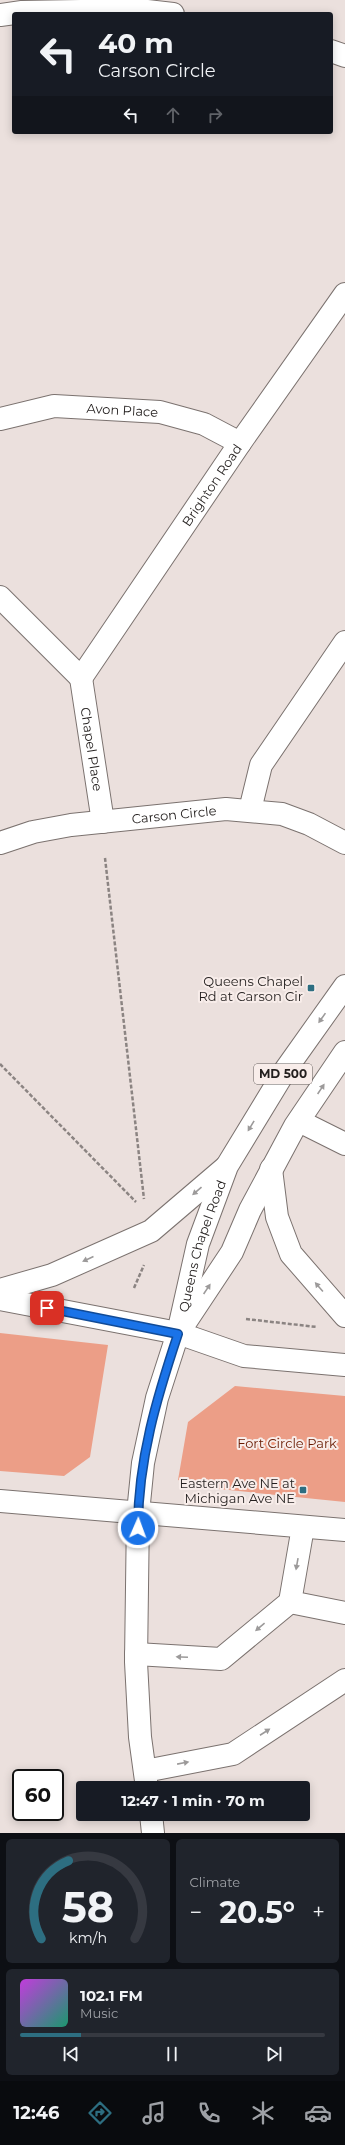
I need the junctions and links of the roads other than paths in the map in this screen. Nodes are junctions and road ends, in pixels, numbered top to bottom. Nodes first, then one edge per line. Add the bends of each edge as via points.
1 (22, 12) edge
2 (152, 12) edge
3 (12, 13) edge
4 (0, 15) edge
5 (333, 52) edge
6 (345, 56) edge
7 (345, 294) edge
8 (0, 419) edge
9 (240, 443) junction
10 (0, 597) edge
11 (345, 642) edge
12 (81, 678) junction
13 (250, 810) junction
14 (103, 822) junction
15 (0, 843) edge
16 (345, 843) edge
17 (345, 986) edge
18 (345, 1052) edge
19 (299, 1121) junction
20 (345, 1144) edge
21 (227, 1166) junction
22 (271, 1168) junction
23 (0, 1290) edge
24 (0, 1299) edge
25 (345, 1316) edge
26 (178, 1334) junction
27 (345, 1365) edge
28 (0, 1501) edge
29 (138, 1513) junction
30 (303, 1527) junction
31 (345, 1530) edge
32 (290, 1602) junction
33 (345, 1613) edge
34 (136, 1654) junction
35 (345, 1680) edge
36 (146, 1780) edge
37 (152, 1821) edge
38 (153, 1833) edge

1 - 2 street
3 - 4 street
5 - 6 street
7 - 9 street, Brighton Road
8 - 9 street, Avon Place via 54,406 160,412 204,424
9 - 12 street, Brighton Road
10 - 12 street
11 - 13 street via 260,765
12 - 14 street, Chapel Place
13 - 14 street, Carson Circle via 226,808
13 - 16 street, Carson Circle via 282,814 309,824
14 - 15 street, Carson Circle via 33,832
17 -> 21 street, Queens Chapel Road / MD 500 via 286,1070
19 -> 18 street, Queens Chapel Road / MD 500
19 - 20 street
19 - 22 street, Queens Chapel Road / MD 500
21 -> 23 street via 151,1231 52,1275
21 - 26 street, Queens Chapel Road / MD 500 via 198,1244
25 -> 22 street via 291,1254 277,1217
26 -> 22 street, Queens Chapel Road / MD 500 via 232,1252
24 - 26 street
26 - 27 street via 244,1356
26 - 29 street via 157,1398 146,1448
28 - 29 street
29 - 30 street
29 - 34 street
30 - 31 street
30 -> 32 street
32 - 33 street
32 -> 34 street via 221,1659
34 - 36 street via 140,1737
36 -> 35 street via 233,1754
37 - 38 street

